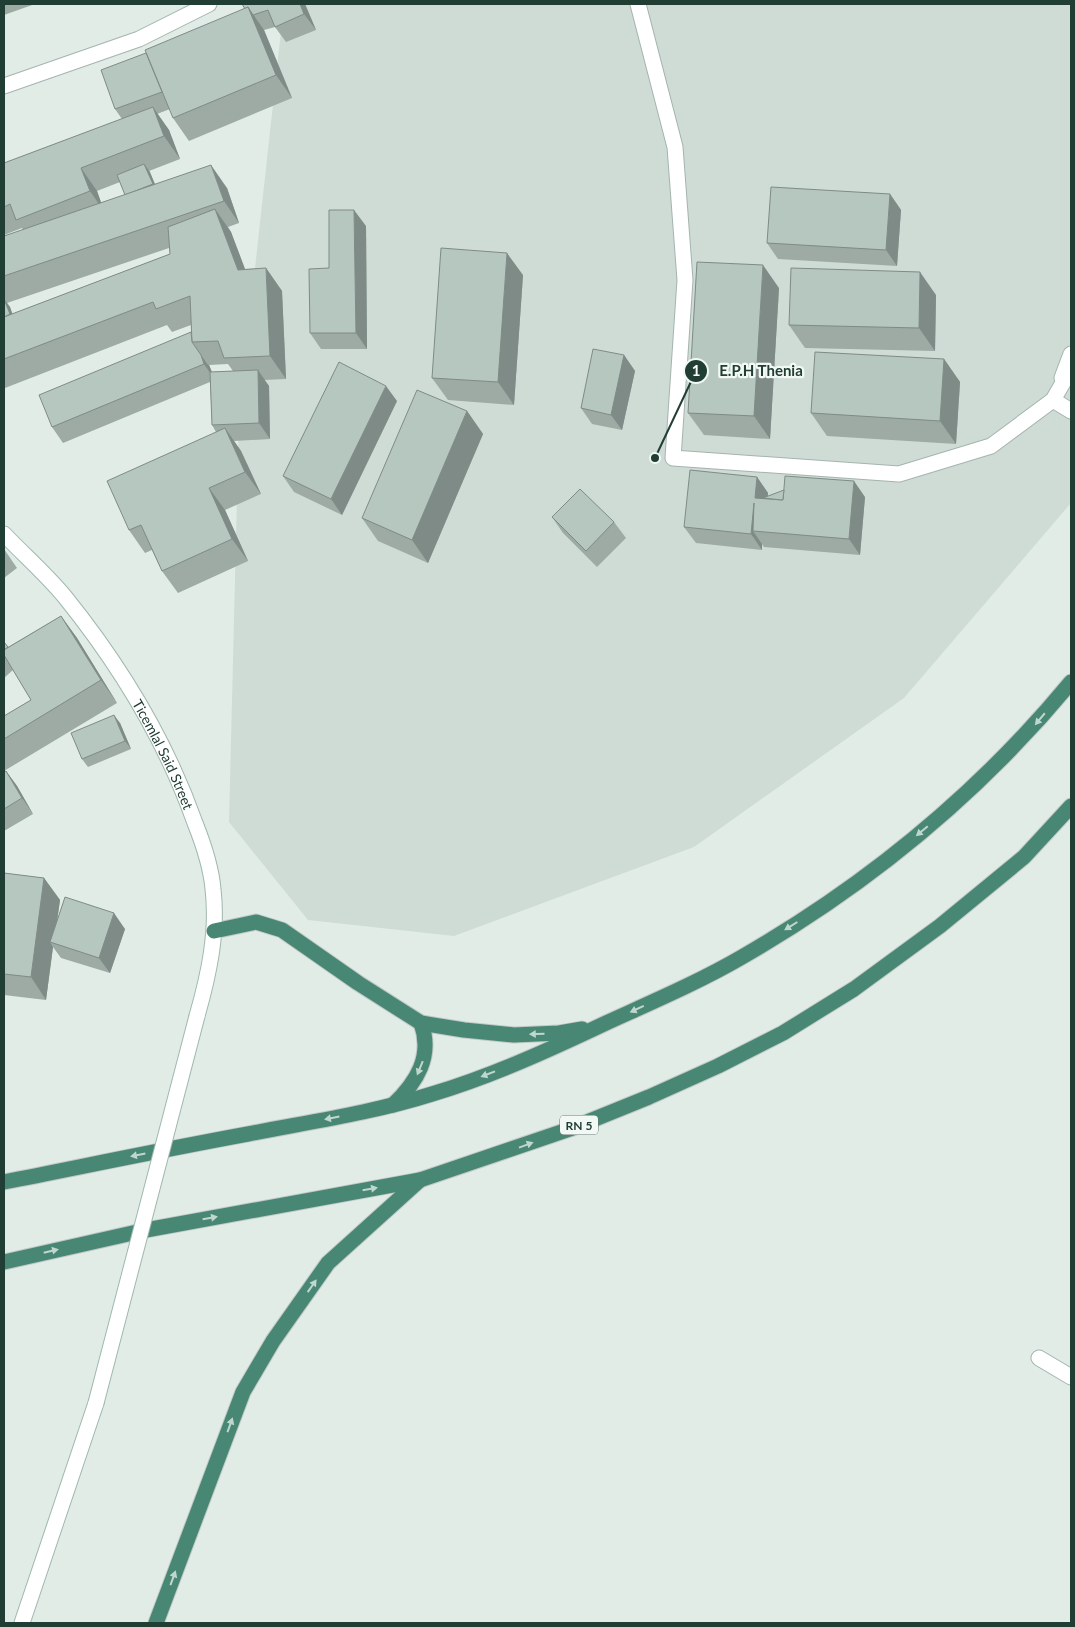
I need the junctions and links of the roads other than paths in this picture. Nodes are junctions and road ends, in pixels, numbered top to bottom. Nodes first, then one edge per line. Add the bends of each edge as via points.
1 (209, 4) edge
2 (638, 4) edge
3 (4, 86) edge
4 (1071, 354) edge
5 (1071, 369) edge
6 (1053, 400) junction
7 (1071, 411) edge
8 (4, 534) edge
9 (1071, 682) edge
10 (1071, 806) edge
11 (214, 932) junction
12 (421, 1023) junction
13 (603, 1025) junction
14 (393, 1105) junction
15 (420, 1180) junction
16 (4, 1182) edge
17 (4, 1262) edge
18 (1039, 1358) dead end
19 (1071, 1377) edge
20 (22, 1623) edge
21 (156, 1623) edge

1 - 3 main road via 139,40
2 - 6 main road via 675,147 685,280 673,458 899,474 991,446
4 - 6 main road
5 - 6 main road
6 - 7 main road
8 - 11 main road, Ticemlal Said Street via 64,595 110,658 152,727 183,788 202,843 213,888
9 -> 13 highway via 1036,724 967,793 888,860 742,957
15 -> 10 highway, RN 5 via 587,1122 718,1066 783,1033 854,989 940,926 1024,857
11 - 12 highway via 256,922 282,930
11 - 20 main road, Ticemlal Said Street, bridge via 208,978 96,1403
13 -> 12 highway via 559,1033 514,1035
12 -> 14 highway via 427,1038 424,1057 407,1092
13 -> 14 highway via 487,1075
14 -> 16 highway
17 -> 15 highway, RN 5 via 146,1230
21 -> 15 highway via 248,1384 273,1341 328,1264
18 - 19 main road

